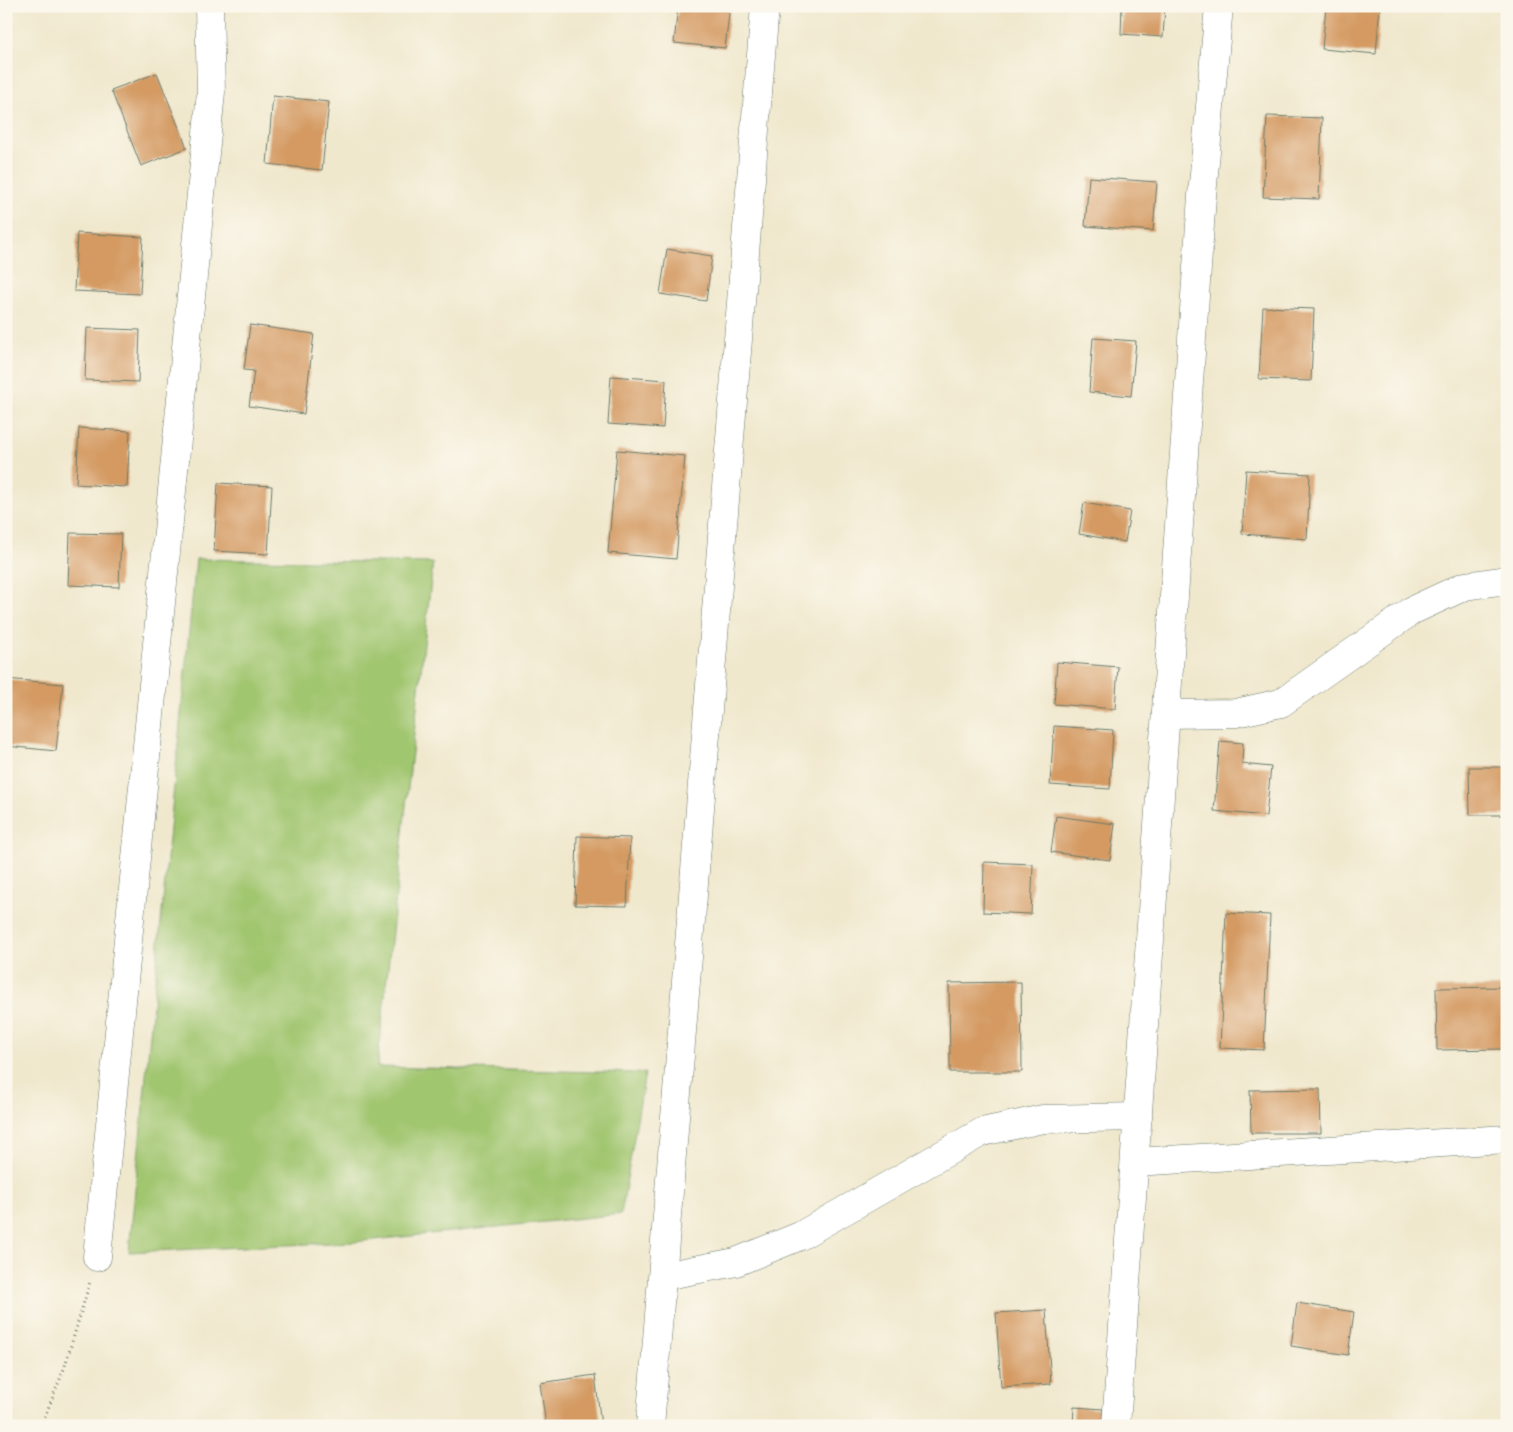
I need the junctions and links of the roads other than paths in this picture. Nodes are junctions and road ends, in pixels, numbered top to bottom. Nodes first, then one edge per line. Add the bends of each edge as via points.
1 (209, 6) edge
2 (765, 6) edge
3 (1219, 6) edge
4 (1507, 580) edge
5 (1166, 714) junction
6 (1138, 1117) junction
7 (1507, 1139) edge
8 (1135, 1162) junction
9 (97, 1257) road end
10 (663, 1276) junction
11 (650, 1426) edge
12 (1116, 1426) edge

1 - 9 street via 211,92
2 - 10 street
3 - 5 street
4 - 5 street via 1466,586 1413,610 1281,703 1236,713
5 - 6 street
6 - 8 street
6 - 10 street via 1043,1119 982,1132 800,1236 736,1262
7 - 8 street
8 - 12 street
10 - 11 street

